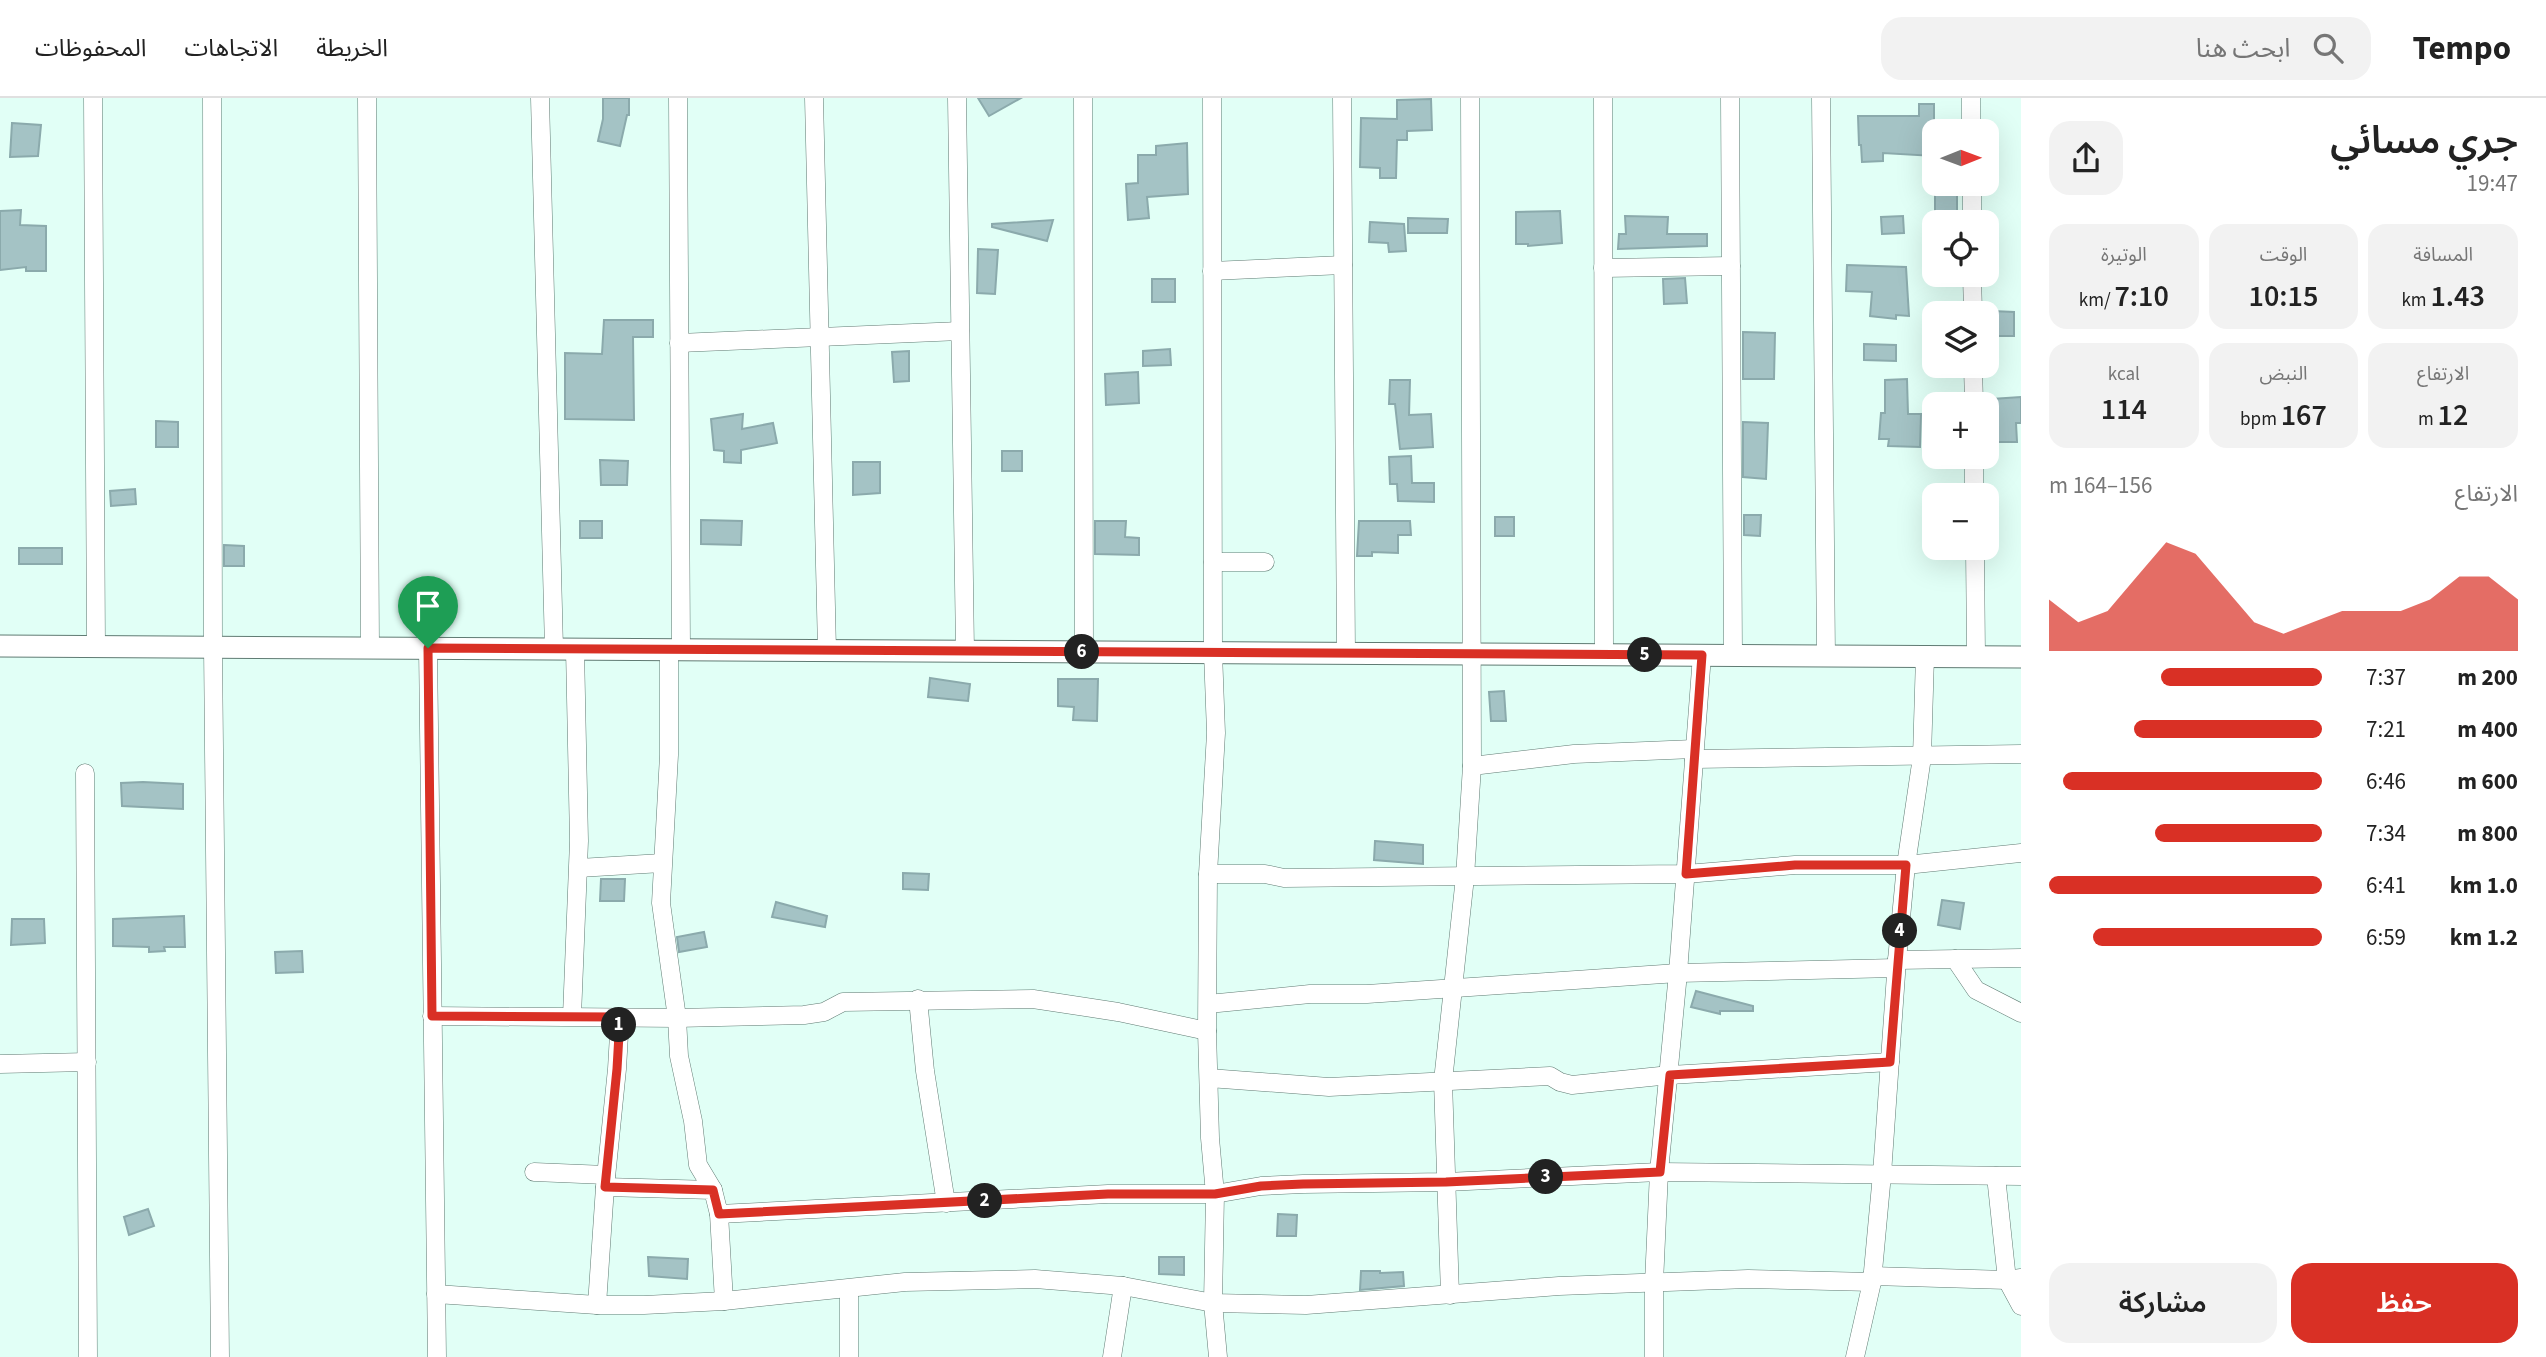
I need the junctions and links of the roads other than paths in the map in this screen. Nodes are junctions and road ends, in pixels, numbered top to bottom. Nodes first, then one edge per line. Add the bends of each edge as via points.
1 (93, 98) edge
2 (212, 98) edge
3 (367, 98) edge
4 (540, 98) edge
5 (678, 98) edge
6 (814, 98) edge
7 (957, 98) edge
8 (1083, 98) edge
9 (1212, 98) edge
10 (1342, 98) edge
11 (1470, 98) edge
12 (1603, 98) edge
13 (1730, 98) edge
14 (1821, 98) edge
15 (1971, 98) edge
16 (1971, 119) edge
17 (1343, 265) junction
18 (1731, 266) junction
19 (1603, 268) junction
20 (1212, 271) junction
21 (960, 331) junction
22 (820, 337) junction
23 (679, 343) junction
24 (1975, 560) edge
25 (1213, 562) junction
26 (1265, 562) dead end
27 (0, 646) edge
28 (96, 646) junction
29 (213, 647) junction
30 (370, 648) junction
31 (428, 648) junction
32 (564, 649) junction
33 (675, 650) junction
34 (827, 650) junction
35 (965, 651) junction
36 (1084, 652) junction
37 (1213, 652) junction
38 (1346, 653) junction
39 (1472, 654) junction
40 (1604, 654) junction
41 (1702, 655) junction
42 (1733, 655) junction
43 (1826, 656) junction
44 (1925, 656) junction
45 (1976, 656) junction
46 (2021, 657) edge
47 (1694, 754) junction
48 (2021, 754) edge
49 (1923, 757) junction
50 (1472, 766) junction
51 (85, 773) dead end
52 (2021, 853) edge
53 (662, 863) junction
54 (1906, 865) junction
55 (579, 868) junction
56 (1208, 874) junction
57 (1686, 874) junction
58 (1465, 877) junction
59 (2021, 958) edge
60 (1955, 959) junction
61 (1897, 964) junction
62 (1678, 973) junction
63 (1452, 989) junction
64 (918, 999) junction
65 (1208, 1004) junction
66 (2021, 1013) edge
67 (432, 1016) junction
68 (572, 1016) junction
69 (620, 1017) junction
70 (677, 1017) junction
71 (1207, 1031) junction
72 (87, 1062) junction
73 (1890, 1062) junction
74 (0, 1064) edge
75 (1670, 1075) junction
76 (1209, 1078) junction
77 (1443, 1081) junction
78 (534, 1172) dead end
79 (1660, 1172) junction
80 (1882, 1174) junction
81 (1996, 1176) junction
82 (2021, 1177) edge
83 (605, 1181) junction
84 (1446, 1182) junction
85 (713, 1190) junction
86 (1215, 1194) junction
87 (946, 1203) junction
88 (719, 1214) junction
89 (1872, 1279) junction
90 (2014, 1279) edge
91 (1654, 1283) junction
92 (1123, 1286) junction
93 (849, 1289) junction
94 (436, 1294) junction
95 (1450, 1295) junction
96 (723, 1301) junction
97 (1213, 1303) junction
98 (597, 1305) junction
99 (2021, 1306) edge
100 (88, 1357) edge
101 (220, 1357) edge
102 (437, 1357) edge
103 (849, 1357) edge
104 (1112, 1357) edge
105 (1218, 1357) edge
106 (1654, 1357) edge
107 (1855, 1357) edge

1 - 28 street
2 - 29 street
3 - 30 street
4 - 32 street
5 - 23 street
6 - 22 street
7 - 21 street
8 - 36 street
9 - 20 street
10 - 17 street
11 - 39 street
12 - 19 street
13 - 18 street
14 - 43 street
15 - 16 street
17 - 20 street
17 - 38 street
18 - 19 street
18 - 42 street
19 - 40 street
20 - 25 street
21 - 22 street
21 - 35 street
22 - 23 street
22 - 34 street
23 - 33 street
24 - 45 street
25 - 26 street
25 - 37 street
27 - 28 street
28 - 29 street
29 - 30 street
29 - 101 street
30 - 31 street
31 - 32 street
31 - 67 street
32 - 33 street
32 - 55 street
33 - 34 street
33 - 53 street
34 - 35 street
35 - 36 street
36 - 37 street
37 - 38 street
37 - 56 street via 1216,733
38 - 39 street
39 - 40 street
39 - 50 street
40 - 41 street
41 - 42 street
41 - 47 street
42 - 43 street
43 - 44 street
44 - 45 street
44 - 49 street
45 - 46 street
47 - 49 street
47 - 50 street via 1574,754
47 - 57 street
48 - 49 street
49 - 54 street
50 - 58 street
51 - 72 street
52 - 54 street
53 - 55 street
53 - 70 street via 661,902
54 - 57 street via 1795,865
54 - 61 street
55 - 68 street
56 - 58 street
56 - 65 street
57 - 58 street
57 - 62 street
58 - 63 street
59 - 60 street
60 - 61 street
60 - 66 street via 1976,990
61 - 62 street
61 - 73 street
62 - 63 street
62 - 75 street
63 - 65 street via 1310,994
63 - 77 street
64 - 70 street via 843,1002 804,1015
64 - 71 street via 1041,1000
64 - 87 street
65 - 71 street
67 - 68 street
67 - 94 street
68 - 69 street
69 - 70 street
69 - 83 street
70 - 85 street via 698,1165
71 - 76 street
72 - 74 street
72 - 100 street
73 - 75 street
73 - 80 street
75 - 77 street via 1572,1085 1550,1076
75 - 79 street
76 - 77 street via 1329,1087
76 - 86 street
77 - 84 street
78 - 83 street
79 - 80 street
79 - 84 street
79 - 91 street
80 - 81 street
80 - 89 street
81 - 82 street
81 - 90 street
83 - 85 street
83 - 98 street
84 - 86 street via 1282,1185
84 - 95 street
85 - 88 street
86 - 87 street via 1108,1194
86 - 97 street
87 - 88 street
88 - 96 street
89 - 90 street
89 - 91 street
89 - 107 street
90 - 99 street
91 - 95 street
91 - 106 street
92 - 93 street via 1035,1279 905,1282
92 - 97 street
92 - 104 street
93 - 96 street
93 - 103 street
94 - 98 street
94 - 102 street
95 - 97 street via 1306,1305
96 - 98 street
97 - 105 street

